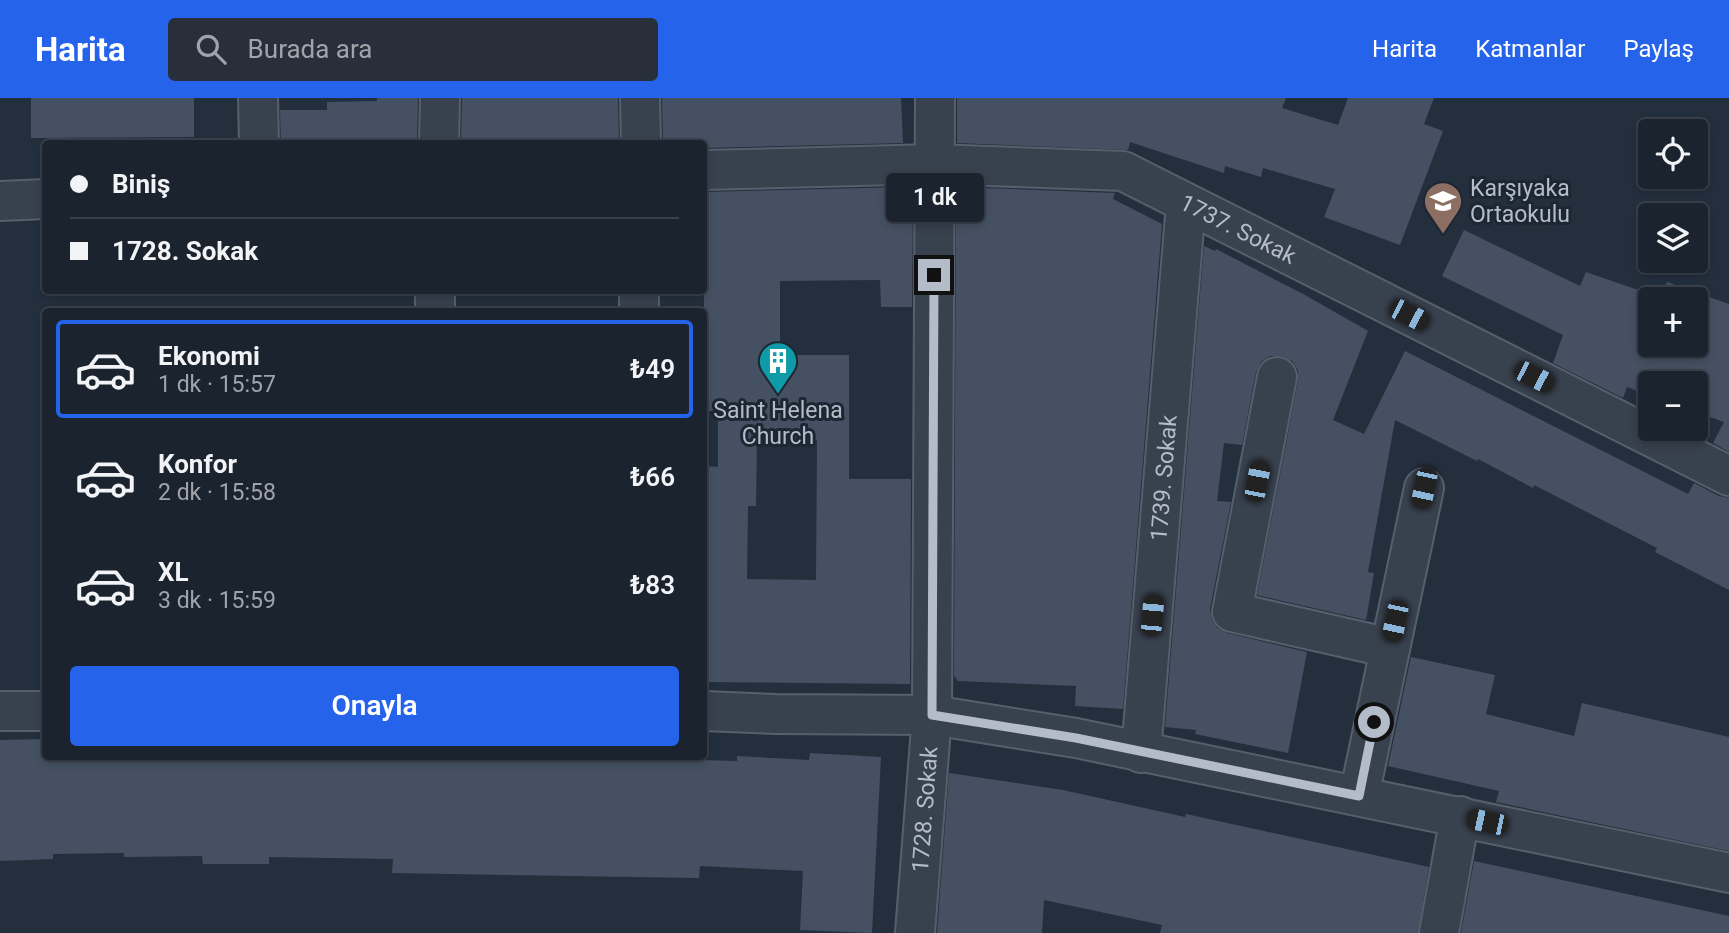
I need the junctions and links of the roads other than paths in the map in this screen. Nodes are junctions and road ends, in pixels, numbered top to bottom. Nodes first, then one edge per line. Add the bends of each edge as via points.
1 (258, 98) edge
2 (440, 98) edge
3 (640, 98) edge
4 (935, 98) edge
5 (259, 140) edge
6 (439, 140) edge
7 (641, 140) edge
8 (934, 164) junction
9 (707, 170) edge
10 (42, 199) edge
11 (0, 201) edge
12 (1186, 203) junction
13 (1277, 377) dead end
14 (1729, 476) edge
15 (1424, 488) dead end
16 (1390, 648) junction
17 (0, 711) edge
18 (42, 711) edge
19 (707, 711) edge
20 (932, 715) junction
21 (1141, 753) junction
22 (1359, 796) junction
23 (1460, 816) junction
24 (1729, 873) edge
25 (915, 933) edge
26 (1439, 933) edge

1 - 5 street
2 - 6 street
3 - 7 street
4 - 8 street, 1728. Sokak
8 - 9 street, 1737. Sokak
8 - 12 street, 1737. Sokak via 1123,171
8 - 20 street, 1728. Sokak
10 - 11 street
12 - 14 street, 1737. Sokak
12 - 21 street, 1739. Sokak
13 - 16 street via 1232,612
15 - 16 street
16 - 22 street
17 - 18 street
19 - 20 street
20 - 21 street
20 - 25 street, 1728. Sokak
21 - 22 street
22 - 23 street
23 - 24 street
23 - 26 street

